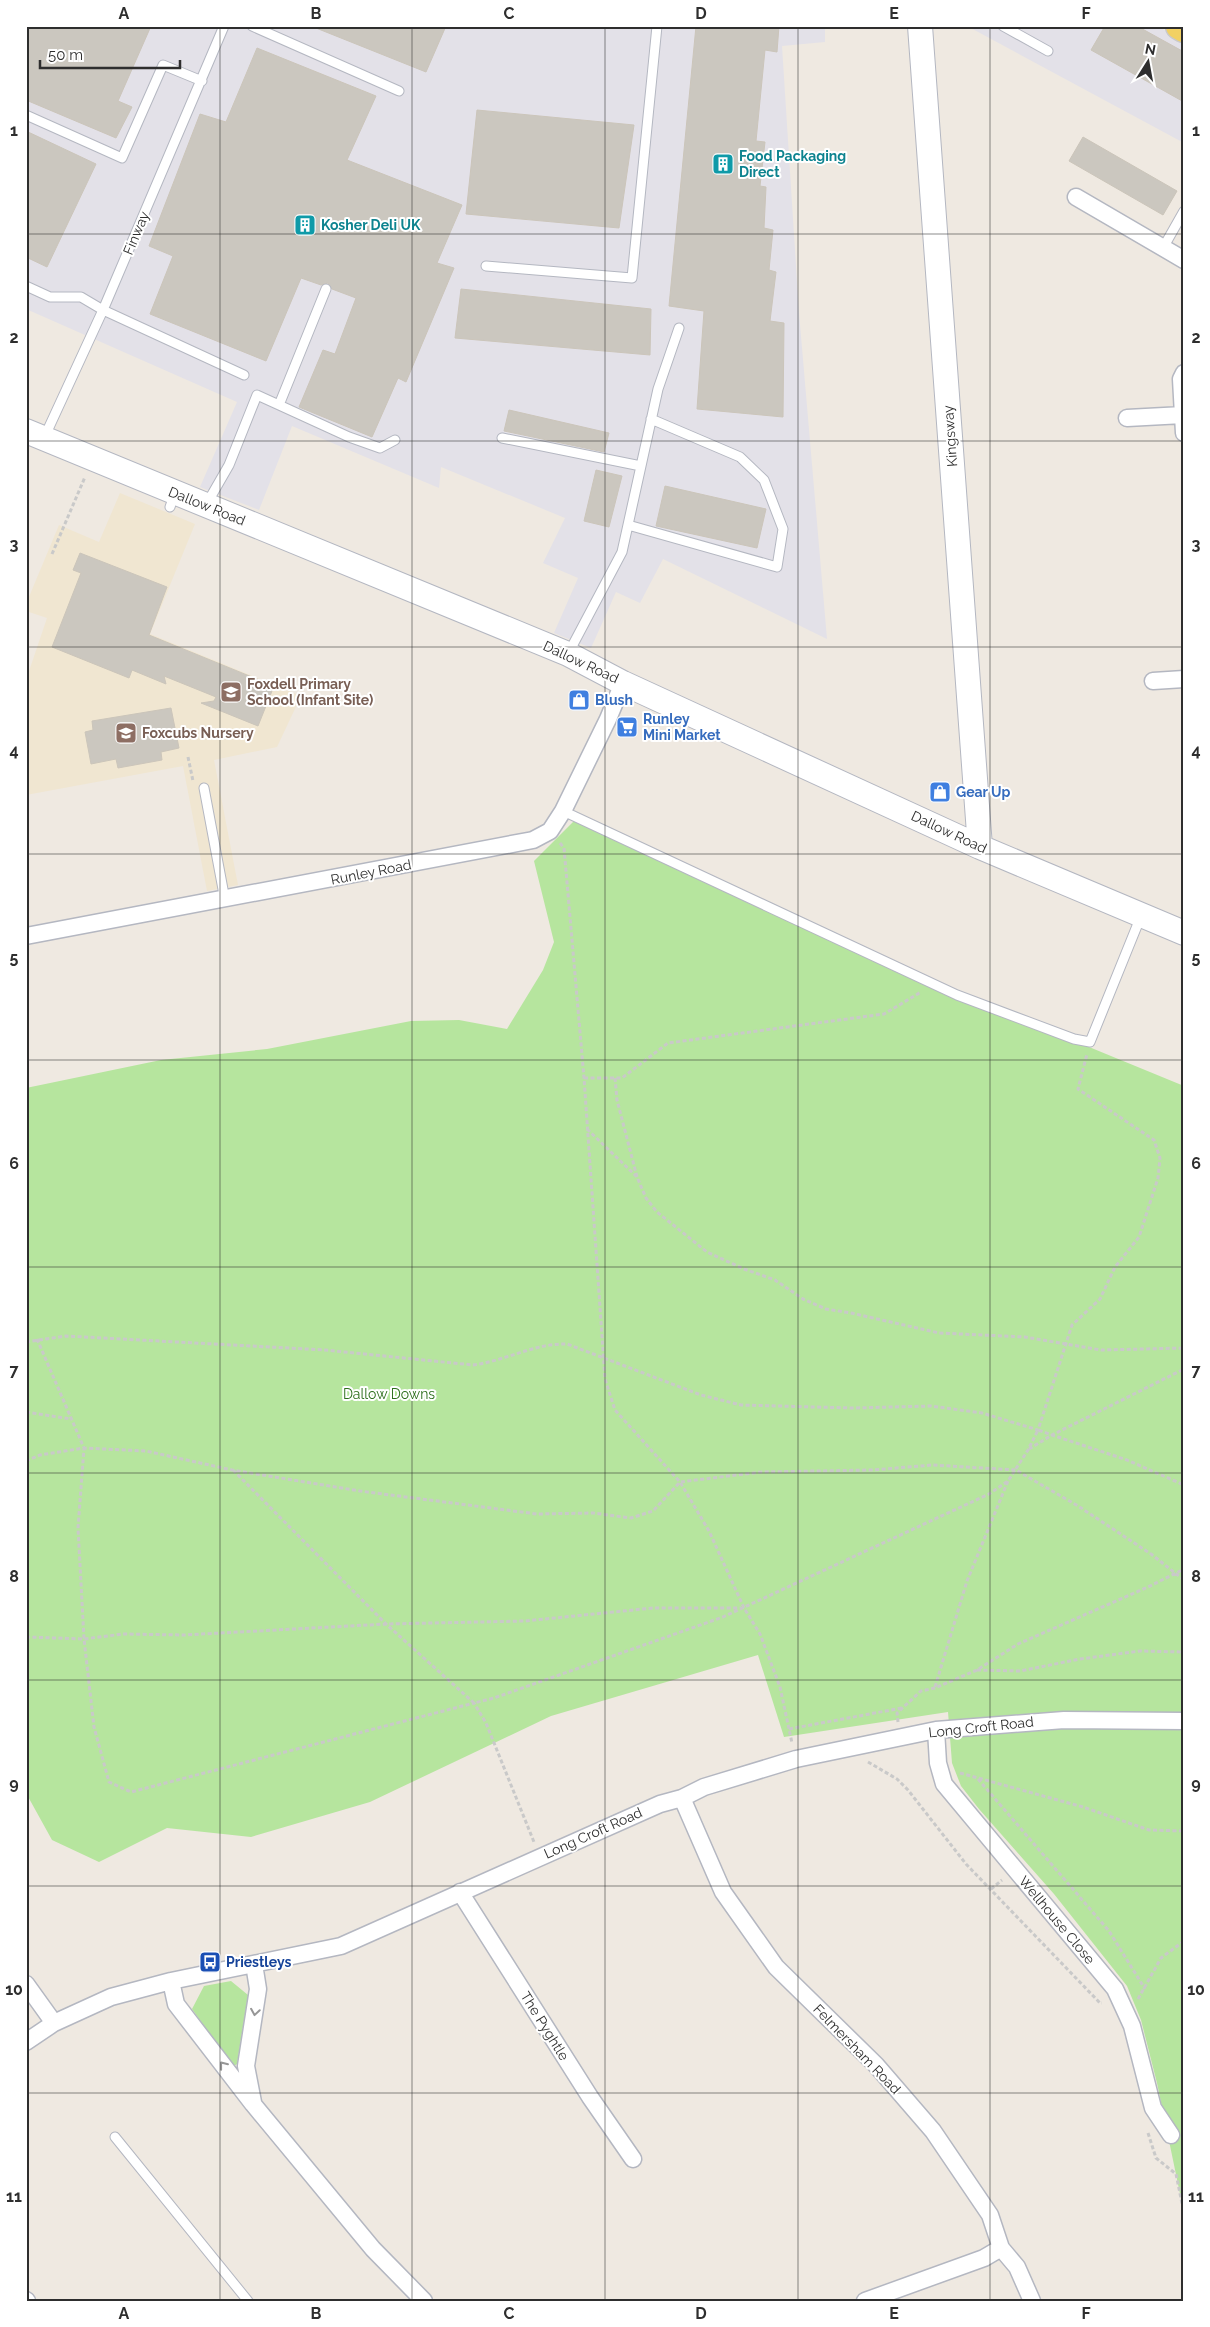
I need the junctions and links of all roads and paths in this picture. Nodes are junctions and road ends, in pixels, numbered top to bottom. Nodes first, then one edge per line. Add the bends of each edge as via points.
1 (224, 26) edge
2 (252, 26) edge
3 (657, 26) edge
4 (920, 26) edge
5 (1003, 26) edge
6 (1179, 26) edge
7 (1184, 29) edge
8 (1048, 51) dead end
9 (202, 81) junction
10 (400, 91) dead end
11 (26, 114) edge
12 (1076, 197) dead end
13 (1184, 211) edge
14 (1163, 248) junction
15 (1184, 260) edge
16 (486, 266) dead end
17 (26, 286) edge
18 (326, 289) dead end
19 (103, 310) junction
20 (679, 328) dead end
21 (1184, 373) edge
22 (244, 375) dead end
23 (279, 405) junction
24 (1183, 414) edge
25 (1127, 418) dead end
26 (652, 419) junction
27 (1184, 433) edge
28 (35, 434) edge
29 (502, 438) dead end
30 (395, 440) dead end
31 (92, 458) junction
32 (641, 466) junction
33 (206, 505) junction
34 (628, 525) junction
35 (52, 554) dead end
36 (568, 654) junction
37 (1184, 679) edge
38 (1153, 682) dead end
39 (623, 683) junction
40 (204, 788) dead end
41 (563, 811) junction
42 (550, 831) junction
43 (980, 847) junction
44 (225, 900) junction
45 (1142, 915) junction
46 (1184, 933) edge
47 (26, 936) edge
48 (935, 984) junction
49 (1090, 1042) junction
50 (584, 1078) junction
51 (615, 1078) junction
52 (586, 1129) junction
53 (637, 1177) junction
54 (37, 1339) junction
55 (26, 1342) edge
56 (1064, 1345) junction
57 (1184, 1348) edge
58 (604, 1359) junction
59 (1184, 1369) edge
60 (26, 1412) edge
61 (72, 1419) junction
62 (1038, 1430) junction
63 (1052, 1435) junction
64 (84, 1448) junction
65 (1028, 1450) junction
66 (26, 1461) edge
67 (232, 1470) junction
68 (1016, 1470) junction
69 (680, 1482) junction
70 (1008, 1482) junction
71 (1184, 1486) edge
72 (1184, 1569) edge
73 (1176, 1573) junction
74 (1184, 1580) edge
75 (744, 1608) junction
76 (386, 1624) junction
77 (26, 1637) edge
78 (84, 1639) junction
79 (1184, 1652) edge
80 (977, 1670) junction
81 (935, 1688) junction
82 (474, 1703) junction
83 (902, 1708) junction
84 (1184, 1721) edge
85 (890, 1725) dead end
86 (789, 1729) junction
87 (936, 1730) junction
88 (938, 1752) junction
89 (796, 1759) junction
90 (864, 1760) dead end
91 (978, 1779) junction
92 (682, 1798) junction
93 (1184, 1831) edge
94 (540, 1856) junction
95 (1007, 1875) dead end
96 (991, 1889) junction
97 (460, 1892) junction
98 (1184, 1941) edge
99 (254, 1964) junction
100 (171, 1981) junction
101 (26, 1984) edge
102 (1145, 1989) junction
103 (1108, 2003) dead end
104 (1125, 2011) junction
105 (54, 2023) junction
106 (26, 2042) edge
107 (253, 2104) junction
108 (1154, 2125) junction
109 (1171, 2135) dead end
110 (115, 2137) dead end
111 (633, 2159) dead end
112 (1184, 2213) edge
113 (1001, 2248) junction
114 (248, 2301) edge
115 (424, 2301) edge
116 (865, 2301) edge
117 (1032, 2301) edge

1 - 9 lane, Finway
2 - 10 lane
3 - 16 lane via 632,278
4 - 43 street, Kingsway
5 - 8 lane
6 - 7 main road
9 - 11 lane via 163,65 122,158
9 - 19 lane, Finway
12 - 14 street
13 - 14 lane
14 - 15 street
17 - 19 lane via 50,297 81,297
18 - 23 lane
19 - 22 lane
19 - 28 lane, Finway
20 - 26 lane via 658,389
21 - 24 street via 1181,379
23 - 30 lane via 380,448
23 - 33 lane via 257,395 229,465
24 - 25 street
24 - 27 street
26 - 32 lane
26 - 34 lane via 740,457 764,480 783,529 777,567
28 - 31 street, Dallow Road
29 - 32 lane
31 - 33 street, Dallow Road via 173,500
31 - 35 path
32 - 34 lane
33 - 36 street, Dallow Road
34 - 36 lane via 622,552
36 - 39 street, Dallow Road
37 - 38 street
39 - 41 street
39 - 43 street, Dallow Road
40 - 44 lane
41 - 42 street
41 - 48 lane
42 - 44 street, Runley Road via 533,840
42 - 50 path via 564,848
43 - 45 street, Dallow Road
44 - 47 street, Runley Road
45 - 46 street, Dallow Road
45 - 49 lane
48 - 49 lane via 1074,1040
48 - 51 path via 884,1014 668,1043 634,1071
49 - 56 path via 1078,1089 1154,1140 1160,1158 1158,1178 1139,1237 1115,1267 1100,1299 1072,1326
50 - 51 path
50 - 52 path
51 - 53 path via 617,1100
52 - 53 path
52 - 58 path
53 - 56 path via 646,1198 657,1212 707,1252 775,1280 802,1299 826,1309 939,1333 1025,1337
54 - 55 path
54 - 58 path via 66,1336 325,1350 473,1365 493,1363 552,1343 567,1344
54 - 61 path
56 - 57 path via 1101,1350
56 - 62 path
58 - 62 path via 701,1395 741,1405 930,1406 982,1413
58 - 69 path via 605,1379 615,1410
59 - 63 path
60 - 61 path
61 - 64 path
62 - 63 path
62 - 65 path
63 - 65 path
63 - 71 path via 1127,1460
64 - 66 path via 40,1455
64 - 67 path via 146,1451
64 - 78 path via 78,1528
65 - 68 path
67 - 69 path via 360,1491 537,1514 593,1513 631,1518 653,1510
67 - 76 path
68 - 69 path via 932,1465 873,1470 761,1472
68 - 70 path
68 - 73 path via 1086,1511
69 - 75 path via 709,1530
70 - 75 path via 989,1494
70 - 81 path via 967,1581
72 - 73 path
73 - 74 path
73 - 80 path via 1018,1644
75 - 76 path via 653,1608 525,1621
75 - 82 path
75 - 86 path via 760,1634 780,1687
76 - 78 path via 184,1635 123,1634
76 - 82 path
77 - 78 path
78 - 82 path via 94,1727 109,1782 131,1792
79 - 80 path via 1140,1651 1080,1658 1020,1671
80 - 81 path
81 - 83 path via 921,1691
82 - 94 path via 486,1723
83 - 85 path via 897,1713 898,1724
83 - 86 path
84 - 87 street, Long Croft Road via 1064,1720
86 - 89 path
87 - 88 street, Wellhouse Close
87 - 89 street, Long Croft Road
88 - 91 path via 962,1774
88 - 104 street, Wellhouse Close via 944,1784 1115,1989
89 - 92 street, Long Croft Road via 704,1787
90 - 96 path via 897,1779 908,1790 946,1841
91 - 93 path via 1083,1807 1149,1830
91 - 102 path via 1109,1931
92 - 94 street, Long Croft Road via 660,1804
92 - 113 street, Felmersham Road via 723,1892 776,1967 876,2065 933,2131 990,2215
94 - 97 street, Long Croft Road
95 - 96 path
96 - 103 path via 1100,2003
97 - 99 street, Long Croft Road via 341,1946
97 - 111 street, The Pyghtle
98 - 102 path via 1161,1958
99 - 100 street, Long Croft Road
99 -> 107 street via 258,1989 246,2066
100 - 105 street, Long Croft Road via 111,1997
107 -> 100 street via 176,2004
101 - 105 street
102 - 104 path
104 - 108 street, Wellhouse Close via 1132,2026 1153,2108
105 - 106 street, Long Croft Road
107 - 115 street via 372,2249
108 - 109 street, Wellhouse Close
108 - 112 path via 1151,2148 1156,2158 1176,2174
110 - 114 lane
113 - 116 street via 984,2258
113 - 117 street, Felmersham Road via 1018,2267

